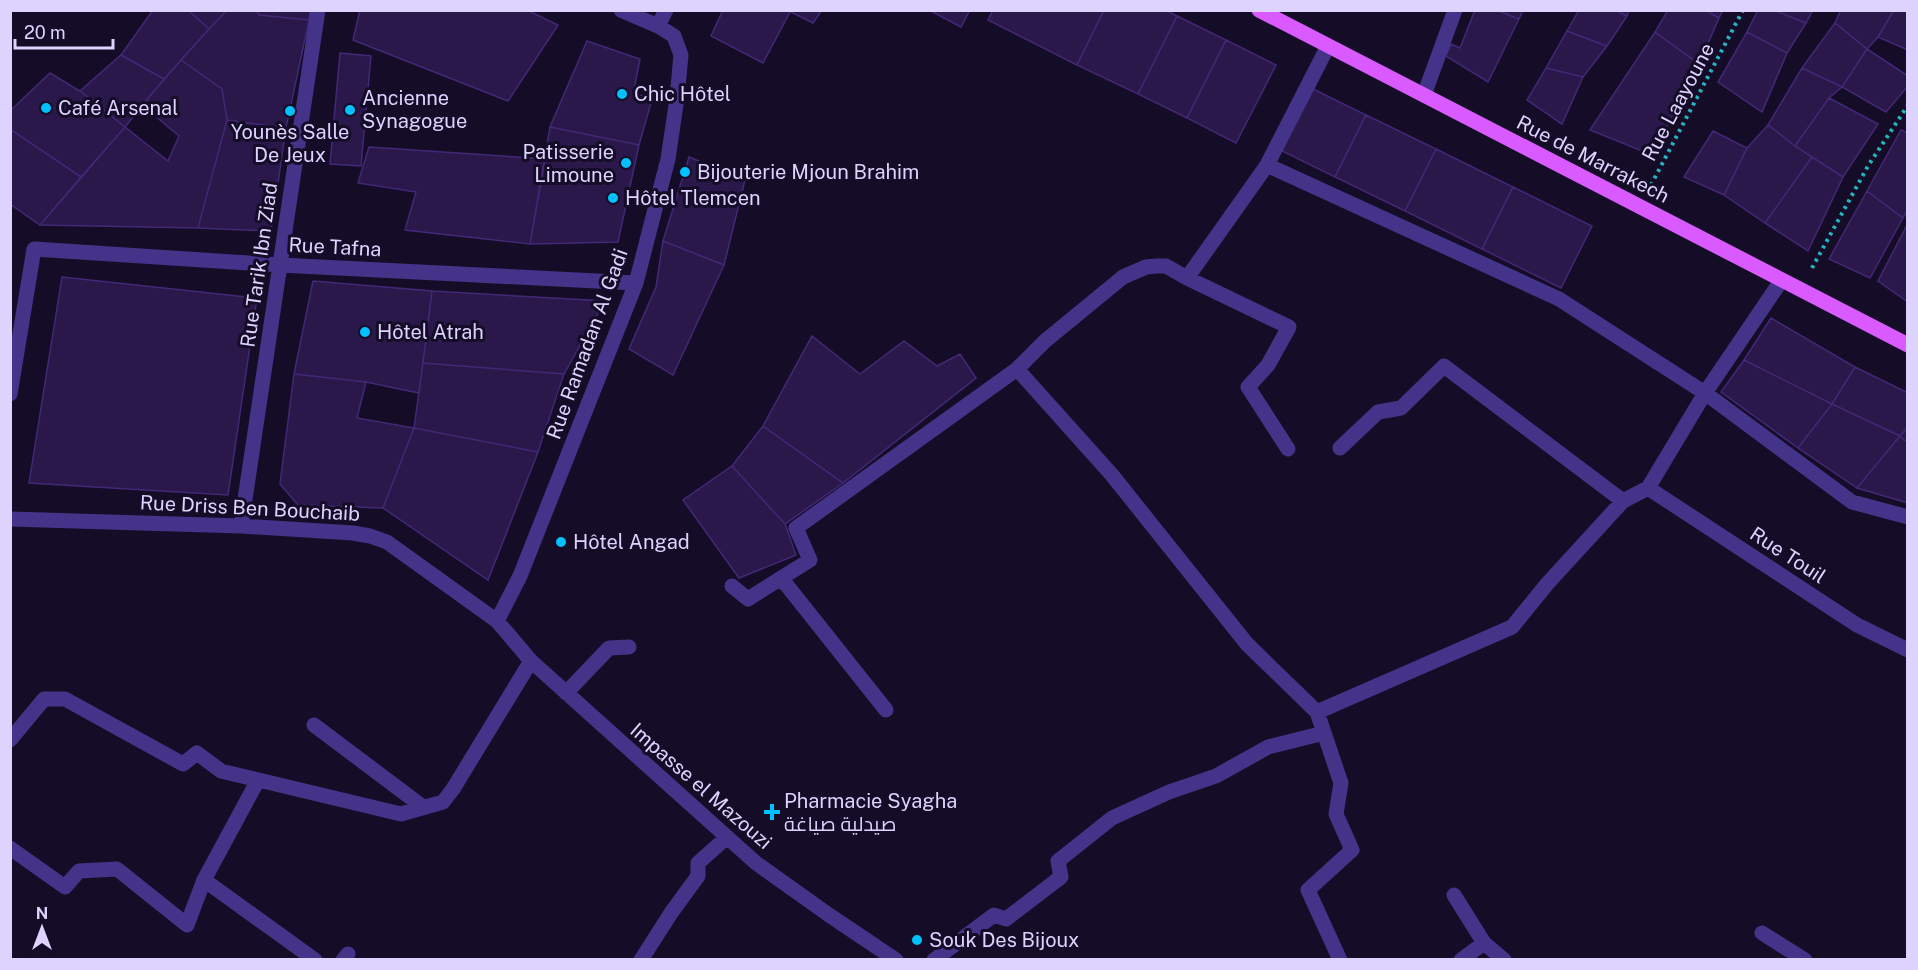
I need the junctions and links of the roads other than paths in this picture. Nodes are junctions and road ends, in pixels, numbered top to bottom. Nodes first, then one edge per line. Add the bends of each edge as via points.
1 (318, 10) edge
2 (621, 10) edge
3 (666, 10) edge
4 (1259, 10) edge
5 (1455, 10) edge
6 (658, 26) junction
7 (1328, 46) junction
8 (1424, 95) junction
9 (1267, 165) junction
10 (280, 265) junction
11 (1187, 278) junction
12 (1781, 281) junction
13 (636, 284) junction
14 (1908, 345) edge
15 (1017, 369) junction
16 (1705, 393) junction
17 (10, 394) edge
18 (1340, 448) dead end
19 (1288, 449) dead end
20 (1648, 488) junction
21 (1623, 501) junction
22 (1908, 517) edge
23 (10, 519) edge
24 (242, 526) junction
25 (781, 578) junction
26 (732, 586) dead end
27 (497, 621) junction
28 (628, 647) dead end
29 (1908, 650) edge
30 (531, 661) junction
31 (566, 693) junction
32 (886, 710) dead end
33 (1317, 712) junction
34 (314, 725) dead end
35 (1324, 733) junction
36 (10, 740) edge
37 (258, 780) junction
38 (423, 807) junction
39 (726, 838) junction
40 (10, 848) edge
41 (204, 880) junction
42 (1454, 895) dead end
43 (1762, 933) dead end
44 (1484, 943) junction
45 (315, 960) edge
46 (641, 960) edge
47 (896, 960) edge
48 (934, 960) edge
49 (1340, 960) edge
50 (1461, 960) edge
51 (1504, 960) edge
52 (1805, 960) edge

1 - 10 street, Rue Tarik Ibn Ziad
2 - 6 street
3 - 6 street
4 - 7 main road, Rue de Marrakech
5 - 8 street
6 - 13 street, Rue Ramadan Al Gadi via 674,36 681,55 668,159
7 - 8 main road, Rue de Marrakech
7 - 9 street
8 - 12 main road, Rue de Marrakech
9 - 11 street
9 - 16 street via 1560,299
10 - 13 street, Rue Tafna
10 - 17 street, Rue Tafna via 34,249
10 - 24 street, Rue Tarik Ibn Ziad
11 - 15 street via 1166,266 1146,267 1123,276 1045,340
11 - 19 street via 1289,327 1268,365 1248,387
12 - 14 main road, Rue de Marrakech
12 - 16 street
13 - 27 street, Rue Ramadan Al Gadi via 520,576
15 - 25 street via 796,528 810,560
15 - 33 street via 1112,475 1247,644
16 - 20 street
16 - 22 street via 1852,502
18 - 21 street via 1378,412 1401,408 1444,366
20 - 21 street
20 - 29 street, Rue Touil via 1857,625
21 - 33 street via 1512,627
23 - 24 street, Rue Driss Ben Bouchaib
24 - 27 street, Rue Driss Ben Bouchaib via 353,533 387,542
25 - 26 street via 748,599
25 - 32 street
27 - 30 street, Impasse el Mazouzi
28 - 31 street via 609,648
30 - 31 street, Impasse el Mazouzi
30 - 38 street via 453,789 443,802
31 - 39 street, Impasse el Mazouzi
33 - 35 street
34 - 38 street
35 - 48 street via 1268,747 1216,776 1112,818 1058,861 1061,877 1006,919 994,915
35 - 49 street via 1341,783 1336,814 1352,850 1308,890
36 - 37 street via 44,699 66,699 183,764 197,753 221,771
37 - 38 street via 400,814
37 - 41 street
39 - 46 street via 698,863 698,876
39 - 47 street, Impasse el Mazouzi
40 - 41 street via 66,887 79,872 117,869 187,925
41 - 45 street
42 - 44 street
43 - 52 street
44 - 50 street
44 - 51 street

